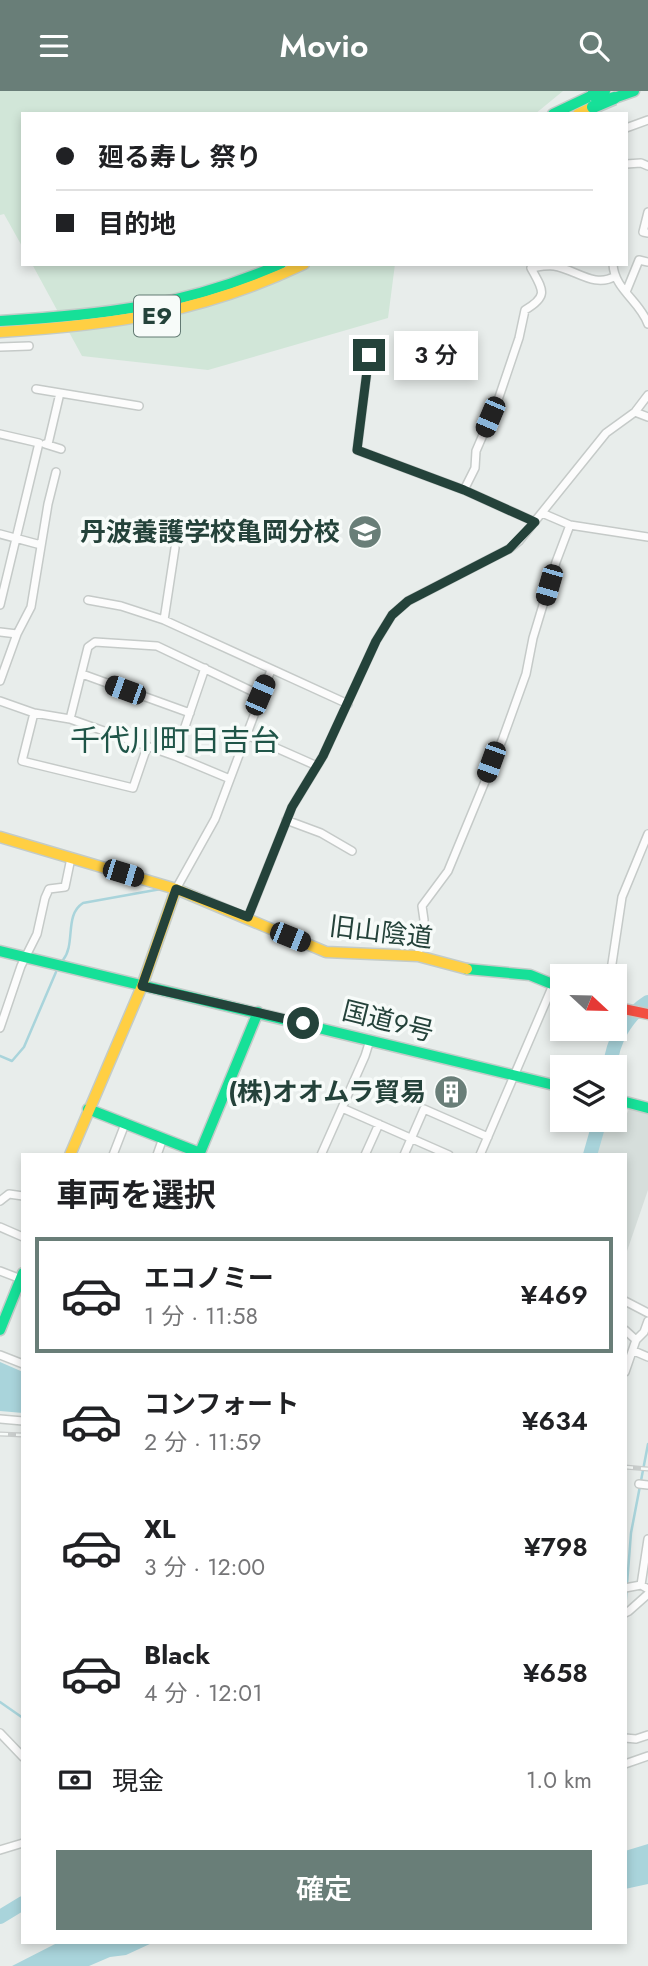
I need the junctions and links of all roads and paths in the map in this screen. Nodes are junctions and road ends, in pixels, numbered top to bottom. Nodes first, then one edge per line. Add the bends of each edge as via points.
1 (634, 91) edge
2 (602, 99) edge
3 (560, 112) edge
4 (581, 112) edge
5 (648, 120) edge
6 (628, 127) edge
7 (628, 164) edge
8 (648, 166) edge
9 (648, 212) edge
10 (648, 233) edge
11 (648, 262) edge
12 (276, 266) edge
13 (300, 266) edge
14 (544, 266) edge
15 (553, 266) edge
16 (613, 266) edge
17 (615, 276) junction
18 (626, 292) junction
19 (0, 321) edge
20 (648, 324) edge
21 (0, 332) edge
22 (29, 346) dead end
23 (0, 347) edge
24 (369, 355) dead end
25 (36, 389) dead end
26 (60, 393) junction
27 (648, 395) edge
28 (139, 406) dead end
29 (635, 412) junction
30 (648, 417) edge
31 (0, 433) edge
32 (43, 444) junction
33 (61, 449) dead end
34 (56, 472) dead end
35 (464, 490) junction
36 (542, 513) junction
37 (535, 522) junction
38 (570, 524) junction
39 (0, 534) edge
40 (648, 537) edge
41 (16, 538) junction
42 (41, 545) junction
43 (175, 548) dead end
44 (88, 600) dead end
45 (0, 605) edge
46 (164, 620) junction
47 (0, 632) edge
48 (17, 634) junction
49 (205, 668) junction
50 (271, 670) junction
51 (82, 674) junction
52 (0, 681) edge
53 (260, 695) junction
54 (0, 701) edge
55 (348, 704) junction
56 (34, 713) junction
57 (190, 713) junction
58 (70, 719) junction
59 (247, 735) junction
60 (147, 747) junction
61 (175, 756) junction
62 (317, 766) junction
63 (230, 779) junction
64 (286, 820) junction
65 (648, 834) edge
66 (0, 837) edge
67 (352, 851) dead end
68 (71, 858) junction
69 (176, 889) junction
70 (248, 917) junction
71 (0, 951) edge
72 (418, 956) junction
73 (26, 957) junction
74 (612, 964) edge
75 (550, 983) edge
76 (142, 986) junction
77 (550, 1000) edge
78 (627, 1010) edge
79 (258, 1012) junction
80 (648, 1014) edge
81 (0, 1028) edge
82 (370, 1040) junction
83 (514, 1075) junction
84 (550, 1084) edge
85 (627, 1103) edge
86 (342, 1108) junction
87 (648, 1108) edge
88 (88, 1109) junction
89 (125, 1123) junction
90 (379, 1124) junction
91 (488, 1137) junction
92 (163, 1138) junction
93 (411, 1138) junction
94 (71, 1153) edge
95 (114, 1153) edge
96 (157, 1153) edge
97 (197, 1153) edge
98 (199, 1153) edge
99 (322, 1153) edge
100 (366, 1153) edge
101 (405, 1153) edge
102 (442, 1153) edge
103 (481, 1153) edge
104 (21, 1196) edge
105 (0, 1201) edge
106 (0, 1227) edge
107 (21, 1236) edge
108 (0, 1271) edge
109 (21, 1276) edge
110 (21, 1278) edge
111 (627, 1302) edge
112 (648, 1313) edge
113 (3, 1314) edge
114 (648, 1321) edge
115 (0, 1330) edge
116 (627, 1332) edge
117 (636, 1340) junction
118 (634, 1351) junction
119 (0, 1355) edge
120 (648, 1357) edge
121 (21, 1363) edge
122 (627, 1365) edge
123 (0, 1419) edge
124 (21, 1421) edge
125 (648, 1539) edge
126 (645, 1587) edge
127 (627, 1588) edge
128 (648, 1594) edge
129 (627, 1612) edge
130 (0, 1733) edge
131 (648, 1735) edge
132 (627, 1738) edge
133 (21, 1755) edge
134 (648, 1756) edge
135 (627, 1764) edge
136 (21, 1844) edge
137 (0, 1850) edge

1 - 2 main road
2 - 3 main road
2 - 4 main road
5 - 6 street
7 - 8 street
9 - 10 street via 643,232
11 - 18 street via 639,260
12 - 19 main road, E9 via 225,287 152,306
13 - 21 main road, E9 via 228,298 164,315
14 - 35 street via 531,268 542,295 525,310
15 - 17 street via 592,280 607,281
16 - 17 street
17 - 18 street
18 - 20 street
22 - 23 street
24 - 35 street via 357,450
25 - 26 street
26 - 28 street
26 - 32 street
27 - 29 street
29 - 30 street
29 - 36 street via 606,433
31 - 32 street
32 - 33 street
32 - 41 street
34 - 42 street
35 - 37 street
36 - 37 street
36 - 38 street
37 - 55 street via 509,549 399,607 376,641
38 - 40 street
38 - 72 street via 503,738 448,871 422,906
39 - 41 street
41 - 42 street
41 - 45 street
42 - 48 street via 31,607
43 - 46 street
44 - 46 street
46 - 50 street
47 - 48 street
48 - 52 street
49 - 51 street via 157,646 95,642 88,647
49 - 53 street
49 - 57 street
50 - 53 street
50 - 55 street
51 - 57 street
51 - 58 street
53 - 59 street
54 - 56 street
55 - 62 street
56 - 58 street
56 - 60 street via 22,761 133,788
57 - 61 street
58 - 60 street
59 - 62 street
59 - 63 street
60 - 61 street
61 - 63 street
62 - 64 street
63 - 69 street via 215,819
64 - 67 street
64 - 70 street
65 - 74 street via 622,897
66 - 68 main road, 旧山陰道
68 - 69 main road, 旧山陰道
68 - 73 street via 65,887 49,889
69 - 70 main road, 旧山陰道
69 - 76 main road
70 - 72 main road, 旧山陰道 via 326,951
71 - 73 main road, 国道9号
72 - 75 main road, 旧山陰道 via 469,969 530,975
73 - 76 main road, 国道9号
73 - 81 street
76 - 79 main road, 国道9号
76 - 88 main road
77 - 83 street
78 - 80 main road
79 - 82 main road, 国道9号
79 - 98 main road
82 - 83 main road, 国道9号
82 - 86 street
83 - 84 main road, 国道9号
83 - 91 street
85 - 87 main road
86 - 90 street
86 - 99 street
88 - 89 main road
88 - 94 main road
89 - 92 main road
89 - 95 street
90 - 93 street
90 - 100 street
91 - 93 street via 424,1109
91 - 103 street
92 - 96 street
92 - 97 main road
93 - 101 street
93 - 102 street
104 - 105 street via 9,1194
106 - 107 street
108 - 109 street
110 - 113 main road
111 - 112 street
113 - 115 main road
114 - 117 street
116 - 117 street
117 - 118 street
118 - 120 street
118 - 122 street
119 - 121 street
123 - 124 street
125 - 126 street
126 - 127 street
128 - 129 street
130 - 133 street
131 - 132 street
134 - 135 street
136 - 137 street

